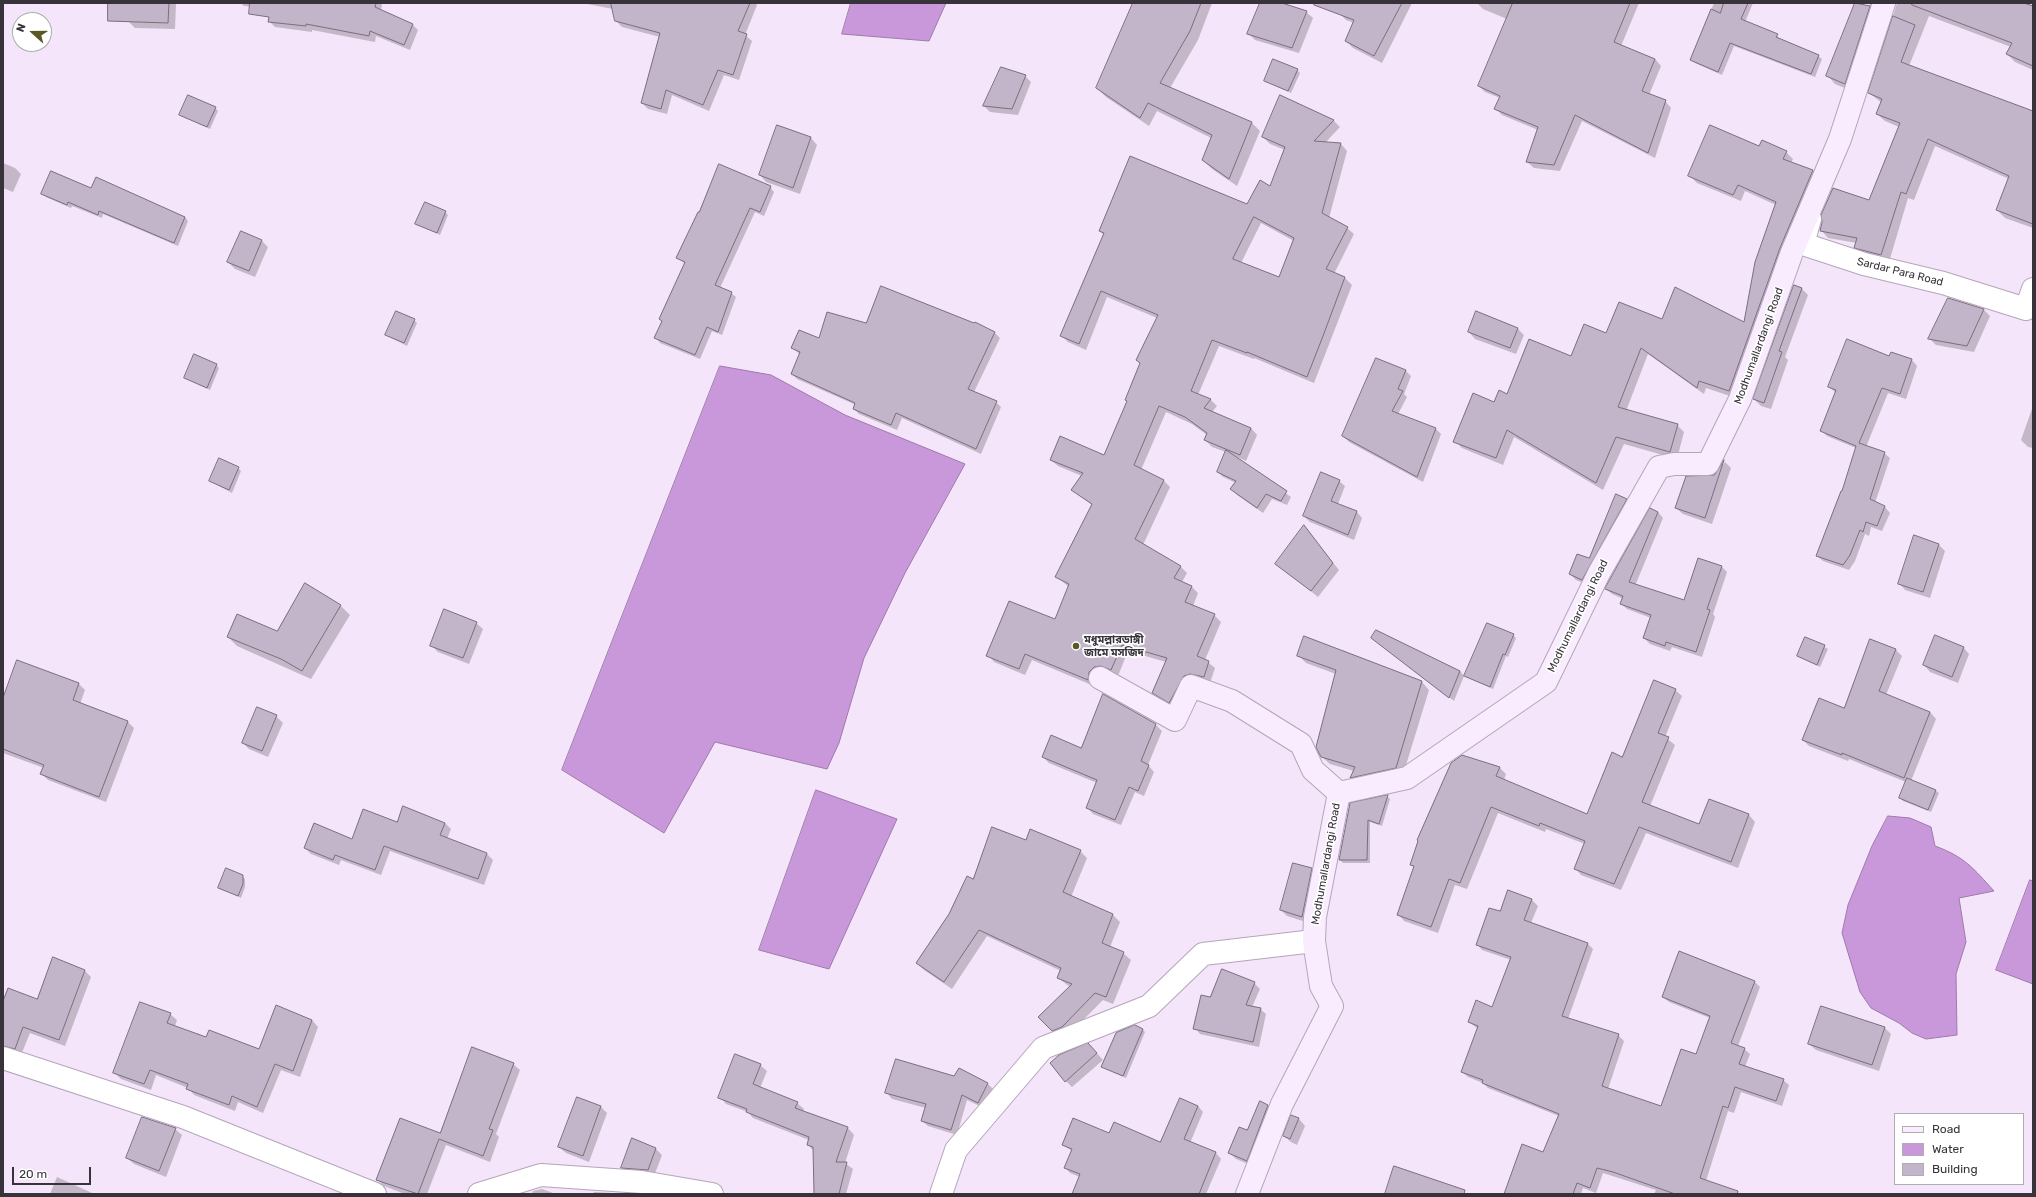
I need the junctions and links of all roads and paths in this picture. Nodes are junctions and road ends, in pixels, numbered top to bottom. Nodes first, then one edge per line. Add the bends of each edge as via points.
1 (1884, 3) edge
2 (1816, 195) junction
3 (2033, 289) edge
4 (1100, 678) dead end
5 (1339, 793) junction
6 (1314, 941) junction
7 (3, 1058) edge
8 (375, 1194) edge
9 (479, 1194) edge
10 (712, 1194) edge
11 (941, 1194) edge
12 (1247, 1194) edge

1 - 2 street, Modhumallardangi Road via 1840,139
2 - 3 street, Sardar Para Road via 1803,244 1864,264 1943,282 2026,309
2 - 5 street, Modhumallardangi Road via 1792,252 1740,399 1708,464 1674,464 1659,467 1598,573 1546,682 1407,778
4 - 5 street via 1175,720 1191,686 1232,700 1301,744 1313,770
5 - 6 street, Modhumallardangi Road via 1315,916
6 - 11 street via 1203,954 1149,1006 1043,1048 956,1150
6 - 12 street, Modhumallardangi Road via 1321,986 1332,1006 1282,1104
7 - 8 street via 183,1117
9 - 10 street via 541,1175 642,1182

